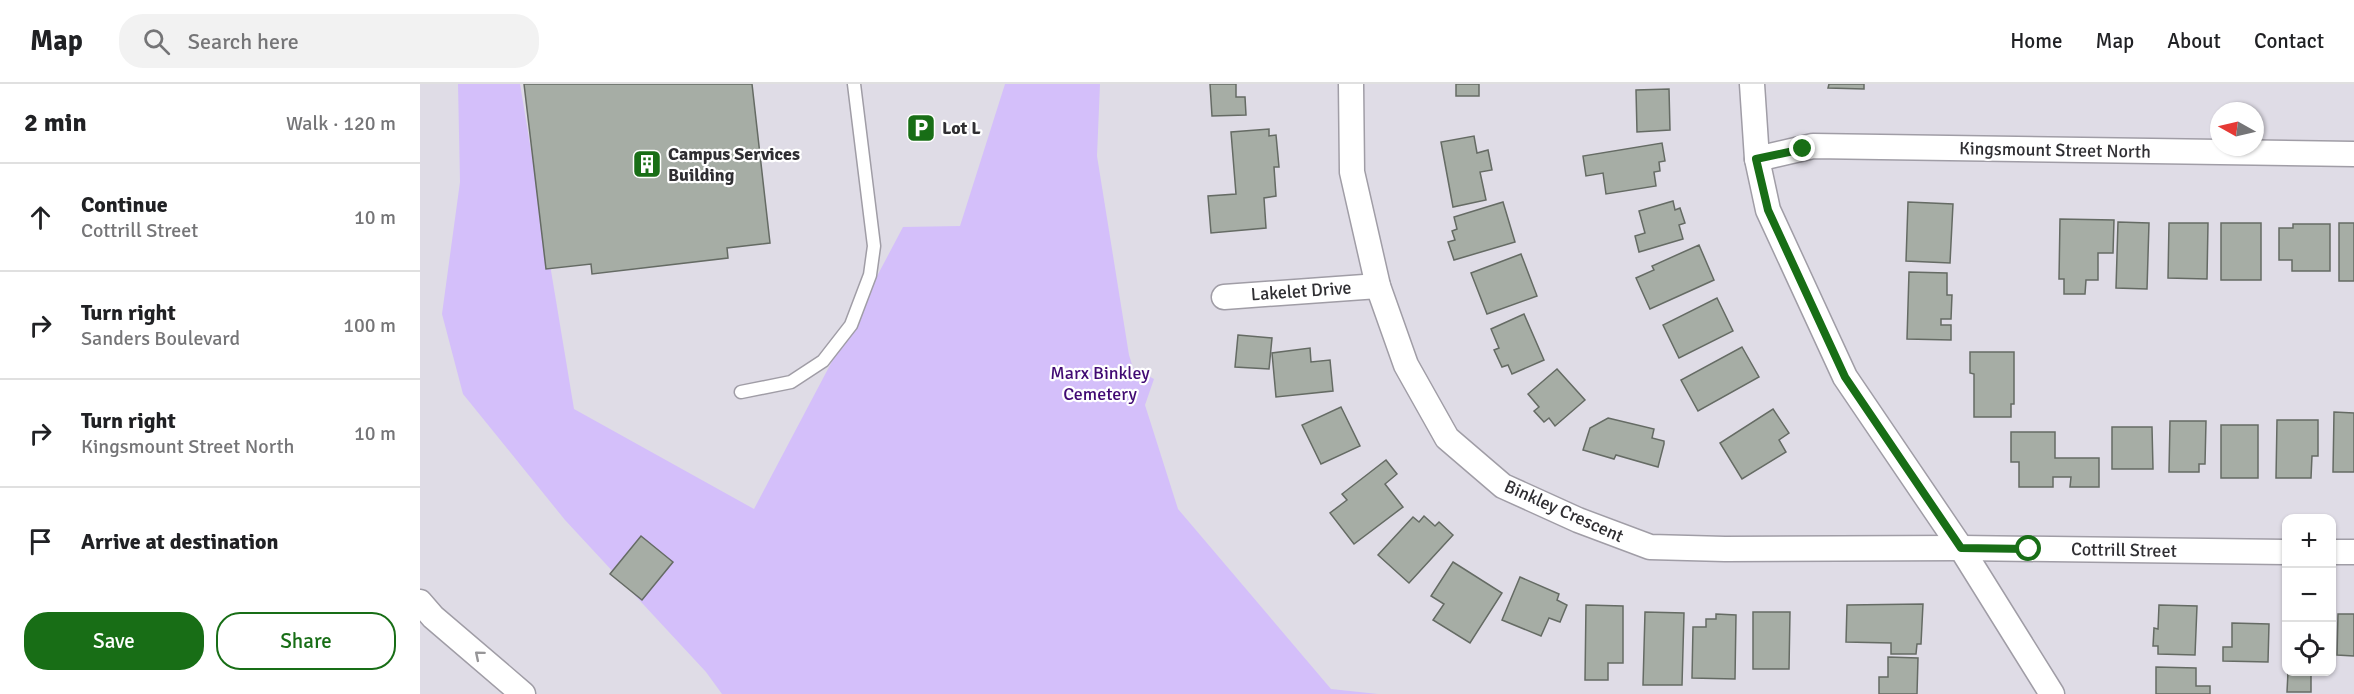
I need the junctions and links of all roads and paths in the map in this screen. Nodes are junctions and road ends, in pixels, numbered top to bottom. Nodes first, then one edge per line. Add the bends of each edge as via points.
1 (854, 84) edge
2 (1351, 84) edge
3 (1752, 84) edge
4 (2354, 154) edge
5 (1756, 159) junction
6 (1378, 286) junction
7 (1224, 297) dead end
8 (741, 392) dead end
9 (1961, 548) junction
10 (2282, 552) edge
11 (2336, 552) edge
12 (2354, 552) edge
13 (420, 602) edge
14 (523, 694) edge
15 (2052, 694) edge

1 - 8 lane via 874,246 870,275 851,325 823,361 791,382
2 - 6 street, Binkley Crescent via 1352,172
3 - 5 street
4 - 5 street, Kingsmount Street North via 1813,146
5 - 9 street via 1768,210 1845,377
6 - 7 street, Lakelet Drive
6 - 9 street, Binkley Crescent via 1406,365 1447,438 1503,486 1578,520 1650,547
9 - 10 street, Cottrill Street
9 - 15 street
11 - 12 street
14 -> 13 street

